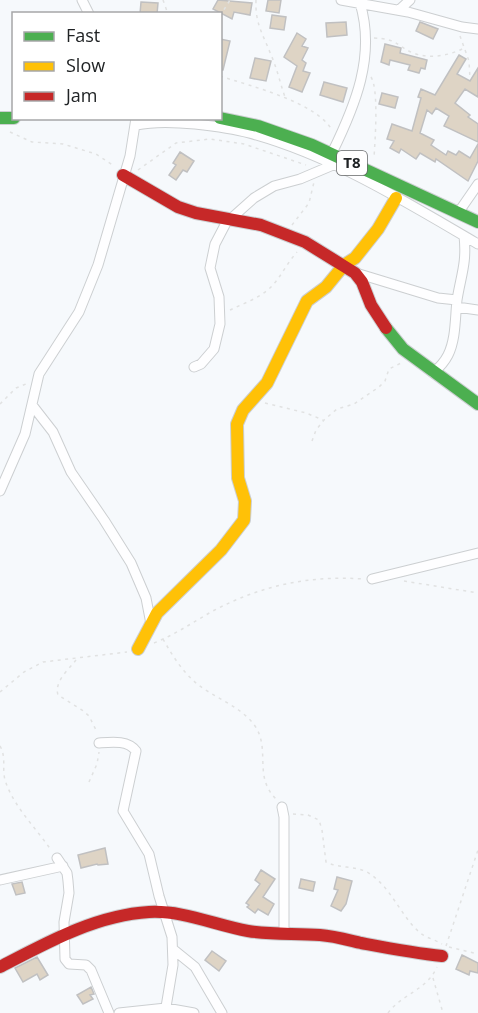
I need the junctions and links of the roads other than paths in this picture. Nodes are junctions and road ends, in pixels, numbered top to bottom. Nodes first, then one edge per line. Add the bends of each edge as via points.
1 (341, 0) edge
2 (410, 0) edge
3 (360, 3) junction
4 (399, 10) junction
5 (478, 30) edge
6 (222, 118) edge
7 (136, 122) edge
8 (333, 159) junction
9 (126, 177) junction
10 (478, 184) edge
11 (396, 198) junction
12 (458, 213) junction
13 (230, 218) junction
14 (478, 222) edge
15 (464, 236) junction
16 (478, 244) edge
17 (345, 265) junction
18 (355, 273) junction
19 (457, 303) junction
20 (478, 310) edge
21 (194, 367) dead end
22 (433, 373) junction
23 (478, 404) edge
24 (32, 405) junction
25 (0, 491) edge
26 (478, 553) edge
27 (372, 579) road end
28 (151, 624) junction
29 (138, 649) road end
30 (99, 743) road end
31 (282, 810) road end
32 (57, 858) road end
33 (63, 866) junction
34 (0, 880) edge
35 (163, 912) junction
36 (284, 934) junction
37 (64, 936) junction
38 (174, 950) junction
39 (444, 951) road end
40 (0, 967) edge
41 (165, 1010) edge
42 (110, 1013) edge
43 (119, 1013) edge
44 (194, 1013) edge
45 (222, 1013) edge

1 - 3 street
2 - 4 street
3 - 4 street
3 - 8 street via 365,38 363,70
4 - 5 street
6 - 8 main road, T8 via 265,129
7 - 8 street via 248,132
7 - 9 street
8 - 11 street
8 - 12 main road, T8 via 374,173
8 - 13 street via 300,179 274,186
9 - 13 main road via 178,207
9 - 24 street via 88,293 70,328 42,367
10 - 12 street
11 - 15 street
11 - 17 main road via 363,249
12 - 14 main road, T8
13 - 17 main road via 305,242
13 - 21 street via 211,257 220,314 214,349
15 - 16 street
15 - 19 street via 466,254
17 - 18 main road
17 - 28 main road via 307,301 267,383 238,416 238,471 245,501 244,520 225,546 172,596
18 - 19 street
18 - 22 main road via 390,333
19 - 20 street
19 - 22 street via 451,347
22 - 23 main road
24 - 25 street via 25,434
24 - 28 street via 53,432 71,472 131,562 146,598
26 - 27 street
28 - 29 main road
30 - 35 street via 126,744 136,751 123,811 150,854
31 - 36 street
32 - 33 street
33 - 34 street
33 - 37 street via 68,873 69,893
35 - 36 main road via 245,931
35 - 37 main road via 120,916
35 - 38 street
36 - 39 main road via 322,935 411,953
37 - 40 main road
37 - 42 street via 65,959 69,964 86,965 91,970
38 - 41 street
38 - 45 street via 195,967
41 - 43 street
41 - 44 street

